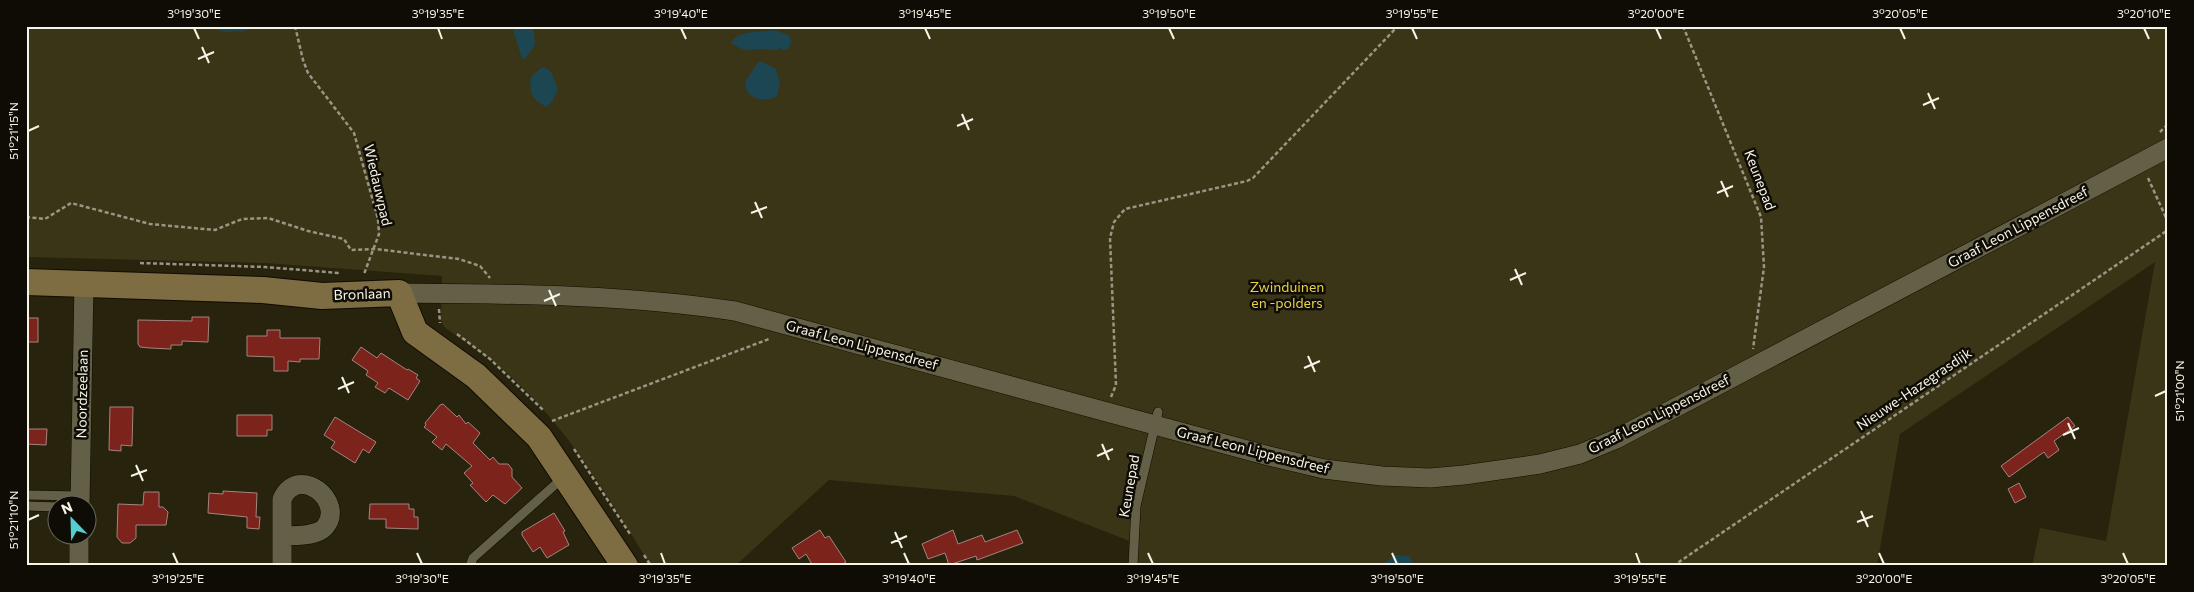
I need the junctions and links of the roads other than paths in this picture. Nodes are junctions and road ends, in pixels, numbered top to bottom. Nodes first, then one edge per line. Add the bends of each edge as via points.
1 (2168, 148) edge
2 (26, 282) edge
3 (84, 283) junction
4 (399, 293) junction
5 (1156, 418) junction
6 (567, 478) junction
7 (80, 494) edge
8 (26, 496) edge
9 (48, 498) edge
10 (26, 506) edge
11 (48, 507) edge
12 (284, 536) dead end
13 (79, 544) edge
14 (79, 566) edge
15 (282, 566) edge
16 (470, 566) edge
17 (625, 566) edge
18 (1133, 566) edge

1 - 5 street, Graaf Leon Lippensdreef via 1616,439 1580,454 1540,464 1464,475 1430,478 1382,476 1324,470
2 - 3 street, Bronlaan
3 - 4 street, Bronlaan via 263,290 322,296
3 - 7 street, Noordzeelaan
4 - 5 street, Graaf Leon Lippensdreef via 620,298 735,311
4 - 6 street, Bronlaan via 415,332 494,392 539,437
5 - 18 lane, Keunepad via 1136,506
6 - 16 lane via 557,483 473,558
6 - 17 street, Bronlaan
8 - 9 lane
10 - 11 lane
12 - 15 street
13 - 14 street

